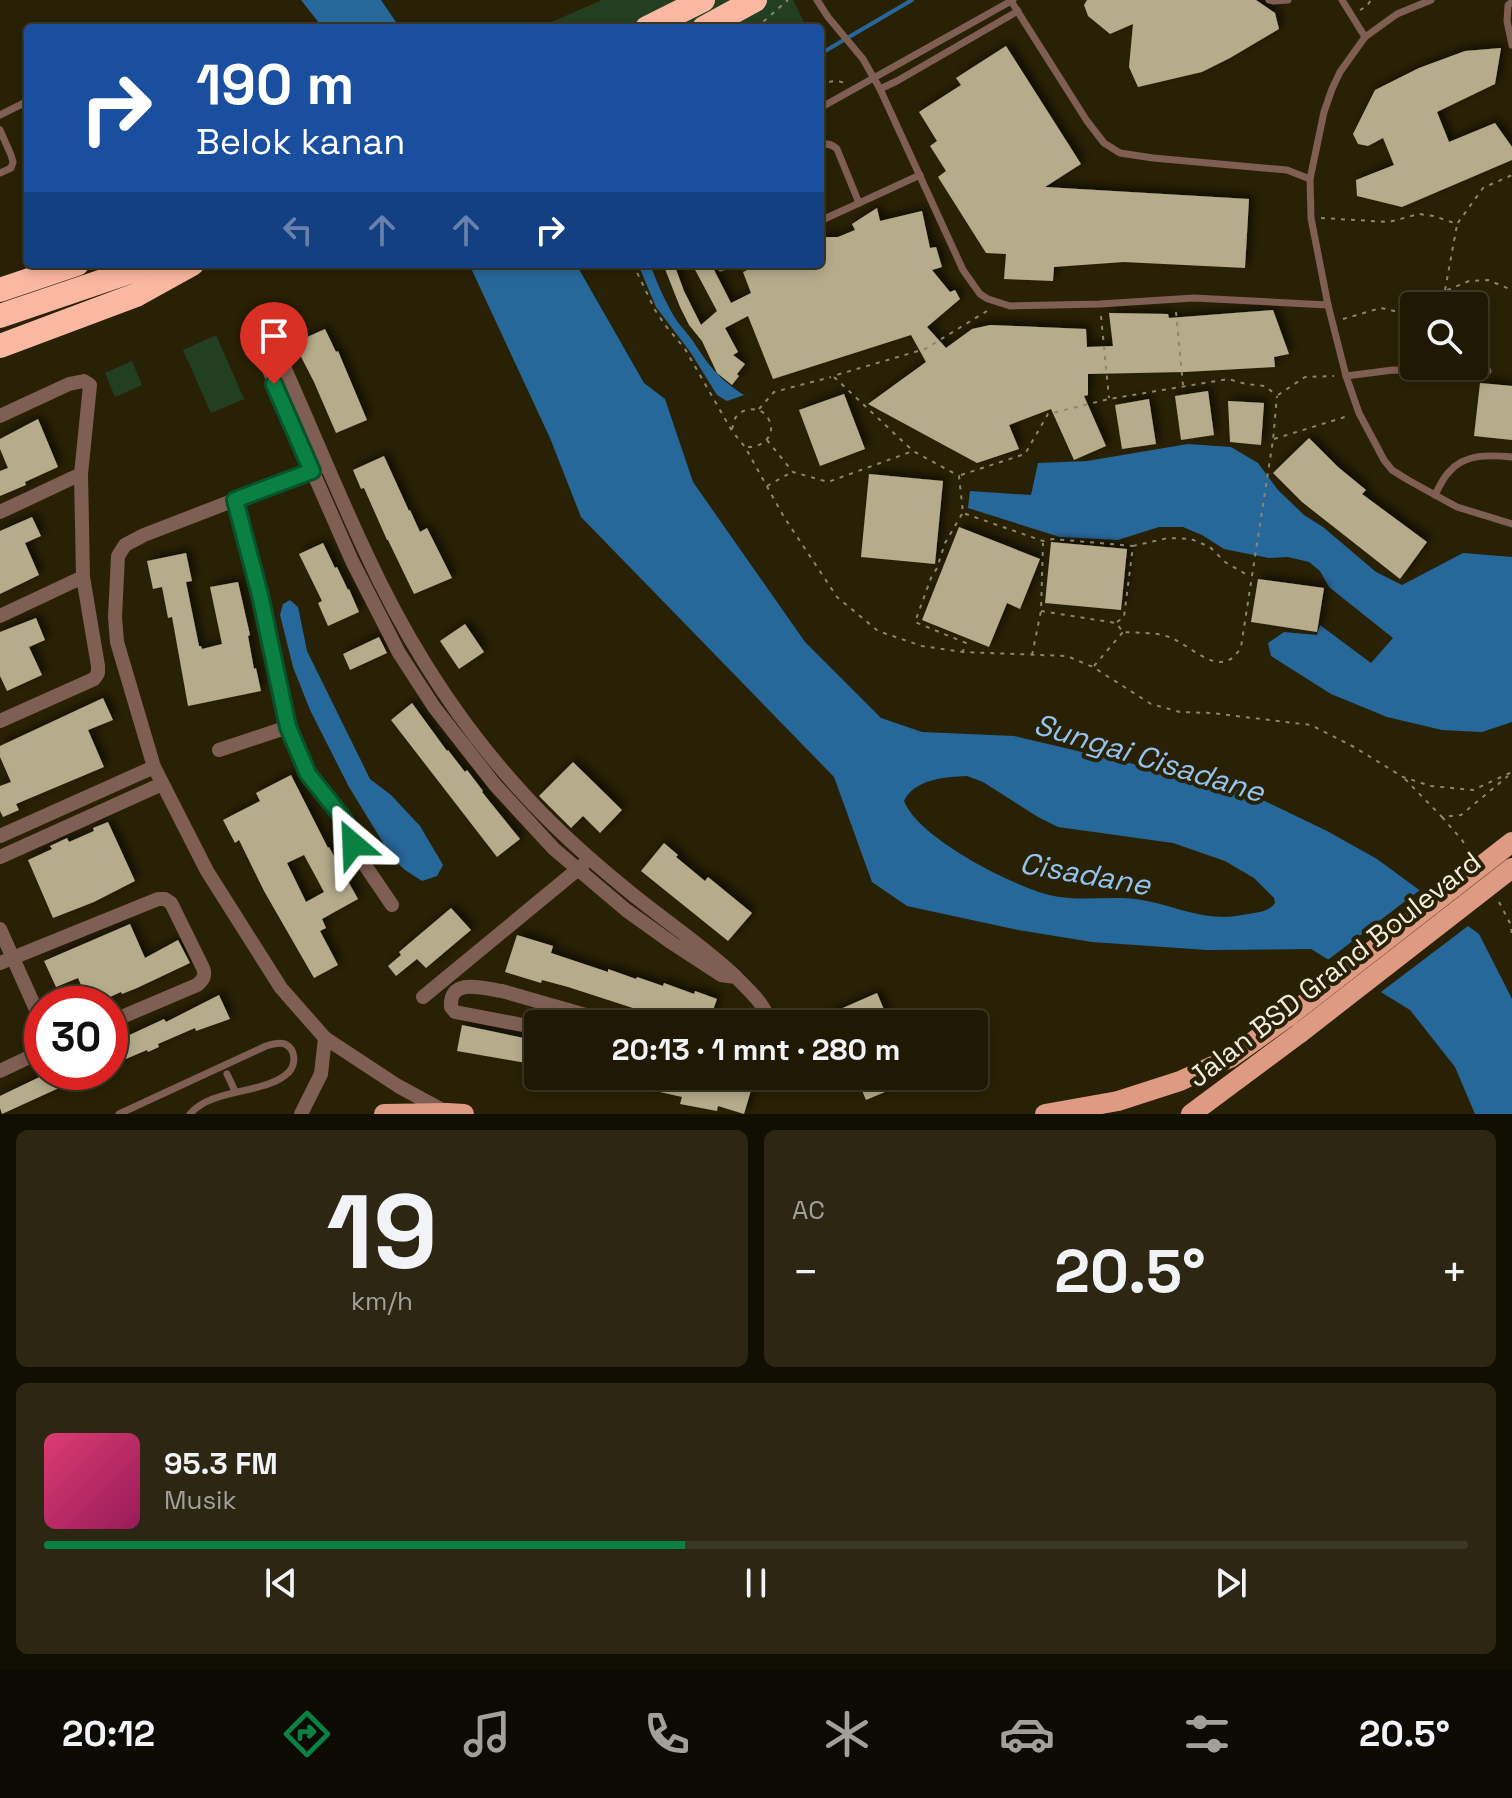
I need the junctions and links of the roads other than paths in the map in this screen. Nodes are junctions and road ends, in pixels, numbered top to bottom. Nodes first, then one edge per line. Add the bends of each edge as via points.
1 (703, 0) edge
2 (755, 0) edge
3 (817, 0) edge
4 (1012, 0) edge
5 (1269, 0) edge
6 (1288, 0) edge
7 (1342, 0) edge
8 (1431, 0) edge
9 (1512, 2) edge
10 (1018, 11) junction
11 (655, 24) edge
12 (711, 24) edge
13 (1365, 37) junction
14 (1512, 45) edge
15 (874, 79) junction
16 (880, 89) junction
17 (24, 103) edge
18 (824, 106) edge
19 (0, 115) edge
20 (0, 130) edge
21 (824, 144) edge
22 (0, 173) edge
23 (920, 175) junction
24 (1310, 179) junction
25 (859, 203) junction
26 (824, 219) edge
27 (27, 268) edge
28 (59, 268) edge
29 (141, 268) edge
30 (185, 268) edge
31 (2, 281) edge
32 (1328, 305) junction
33 (8, 314) edge
34 (12, 342) edge
35 (1400, 370) edge
36 (1346, 376) junction
37 (0, 416) edge
38 (1512, 457) edge
39 (319, 468) junction
40 (81, 474) junction
41 (1435, 495) junction
42 (235, 500) junction
43 (0, 512) edge
44 (1512, 524) edge
45 (83, 577) junction
46 (0, 616) edge
47 (0, 721) edge
48 (458, 726) junction
49 (288, 727) junction
50 (219, 750) dead end
51 (154, 767) junction
52 (162, 784) junction
53 (0, 836) edge
54 (1512, 842) edge
55 (0, 857) edge
56 (589, 858) junction
57 (1512, 868) edge
58 (578, 871) junction
59 (392, 905) dead end
60 (649, 917) junction
61 (0, 929) edge
62 (6, 960) edge
63 (24, 992) edge
64 (423, 997) dead end
65 (568, 1010) edge
66 (765, 1010) edge
67 (128, 1014) edge
68 (1294, 1024) junction
69 (524, 1025) edge
70 (325, 1038) junction
71 (24, 1060) edge
72 (0, 1071) edge
73 (227, 1074) dead end
74 (235, 1091) junction
75 (455, 1113) edge
76 (119, 1114) edge
77 (190, 1114) edge
78 (301, 1114) edge
79 (384, 1114) edge
80 (1045, 1114) edge
81 (1191, 1114) edge

1 - 11 highway, bridge
2 - 12 highway, bridge
3 - 15 lane
4 - 10 lane
4 - 15 lane
5 - 6 lane
7 - 13 lane
8 - 13 lane via 1397,14
9 - 14 lane via 1507,21
10 - 16 lane
10 - 24 lane via 1087,121 1112,149 1132,156 1287,170
13 - 24 lane via 1332,89
15 - 16 lane
15 - 18 lane
16 - 23 lane
17 - 19 lane
20 - 22 lane via 13,162
21 - 25 lane via 837,149
23 - 25 lane
23 - 32 lane via 971,283 1000,303 1194,298
24 - 32 lane via 1311,218
25 - 26 lane
27 - 31 highway
28 - 31 highway
29 - 33 highway
30 - 34 highway via 136,295
32 - 36 lane
35 - 36 lane
36 - 41 lane via 1384,460
37 - 40 street via 69,384 90,385
38 - 41 lane via 1468,459 1450,470
39 - 39 street via 255,335 252,322 257,317 262,318
39 - 42 street
39 - 48 street via 359,557
40 - 43 street
40 - 45 street
41 - 44 lane via 1471,513
42 - 49 street
42 - 51 street via 144,535 119,553 117,642
45 - 46 street
45 - 47 street via 98,673
48 - 56 street
48 - 58 street via 507,800
49 - 50 street
49 - 59 street via 308,774 343,818 358,855
51 - 52 street
51 - 53 street
52 - 55 street
52 - 70 street via 207,871 281,988
54 - 68 main road, Jalan BSD Grand Boulevard, bridge
56 - 58 street
56 - 60 street
57 - 68 main road, Jalan BSD Grand Boulevard, bridge
58 - 60 street
58 - 64 street
60 - 66 street via 715,957
61 - 62 street
62 - 63 street
62 - 67 street via 165,899 205,975 197,985
65 - 69 street via 482,987 461,988 451,997 455,1012
68 - 80 main road, Jalan BSD Grand Boulevard via 1180,1081 1118,1101
68 - 81 main road, Jalan BSD Grand Boulevard
70 - 75 street via 398,1086
70 - 78 street via 321,1074
71 - 72 street
73 - 74 lane
74 - 76 lane via 287,1074 294,1066 291,1049 277,1043 266,1046
74 - 77 lane
75 - 79 main road

